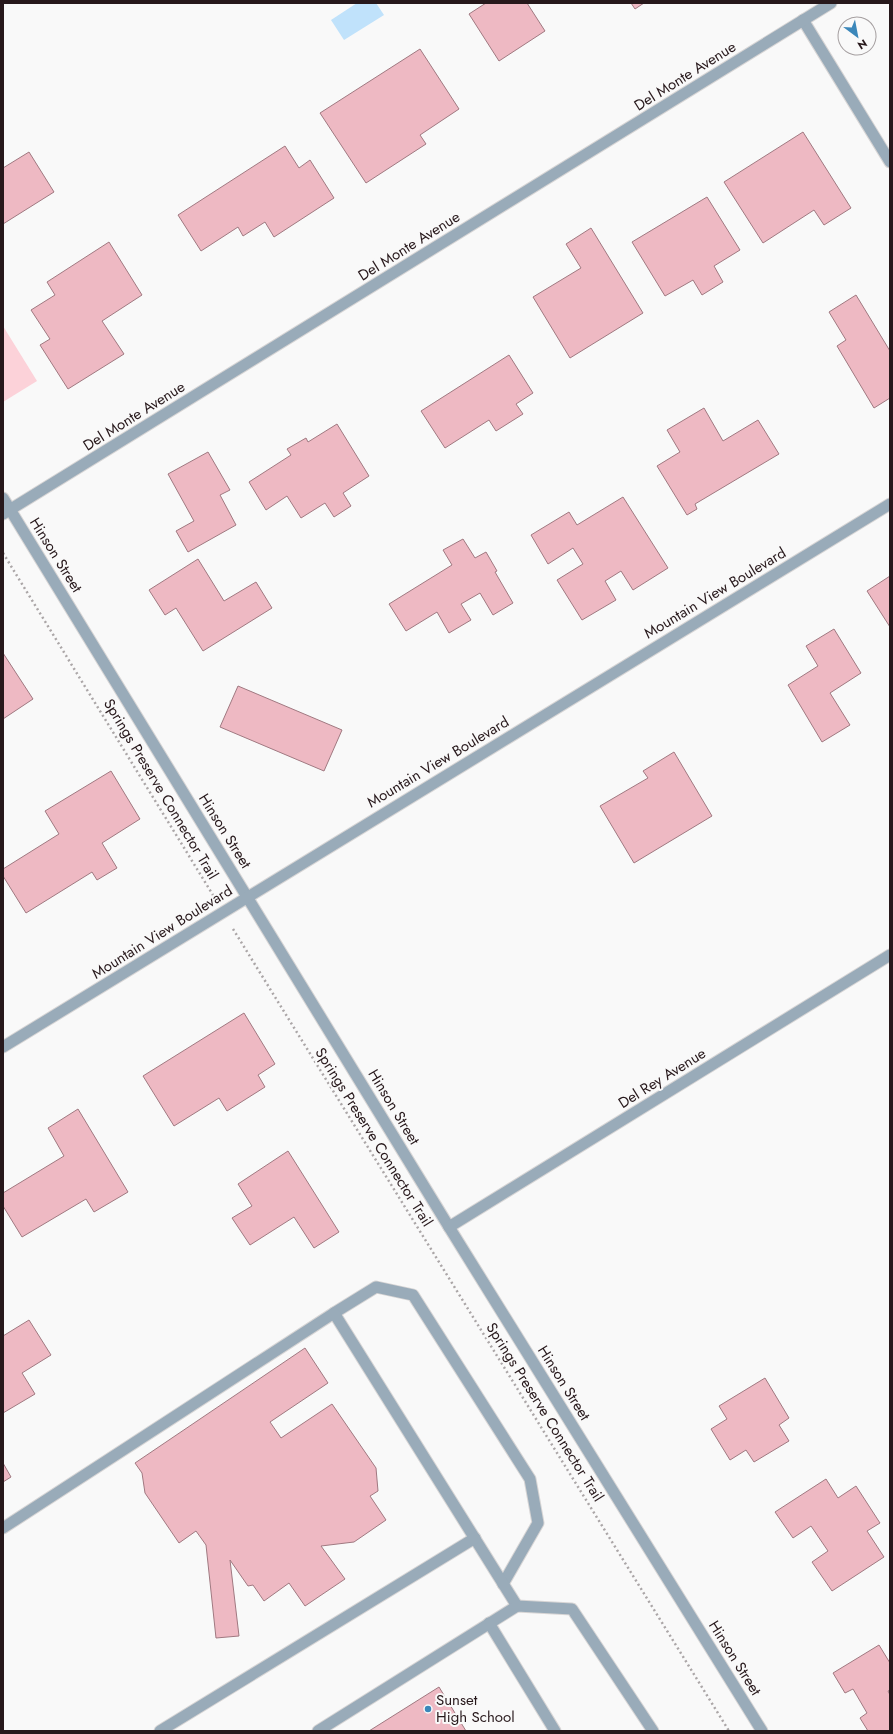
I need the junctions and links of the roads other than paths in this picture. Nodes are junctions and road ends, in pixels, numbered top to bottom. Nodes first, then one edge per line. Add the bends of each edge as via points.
1 (832, 3) edge
2 (803, 20) junction
3 (890, 162) edge
4 (3, 498) edge
5 (890, 504) edge
6 (7, 512) edge
7 (248, 896) junction
8 (890, 955) edge
9 (3, 1047) edge
10 (449, 1227) junction
11 (334, 1313) junction
12 (3, 1528) edge
13 (475, 1538) junction
14 (503, 1584) junction
15 (517, 1606) junction
16 (489, 1623) junction
17 (160, 1731) edge
18 (318, 1731) edge
19 (555, 1731) edge
20 (653, 1731) edge
21 (762, 1731) edge

1 - 2 street, Del Monte Avenue
2 - 3 street
2 - 6 street, Del Monte Avenue
4 - 6 street, Hinson Street
5 - 7 street, Mountain View Boulevard
6 - 7 street, Hinson Street
7 - 9 street, Mountain View Boulevard
7 - 10 street, Hinson Street
8 - 10 street, Del Rey Avenue
10 - 21 street, Hinson Street
11 - 12 street
11 - 13 street
11 - 14 street via 376,1287 413,1295 530,1479 538,1523
13 - 14 street
13 - 17 street
14 - 15 street
15 - 16 street
15 - 20 street via 572,1609
16 - 18 street
16 - 19 street

